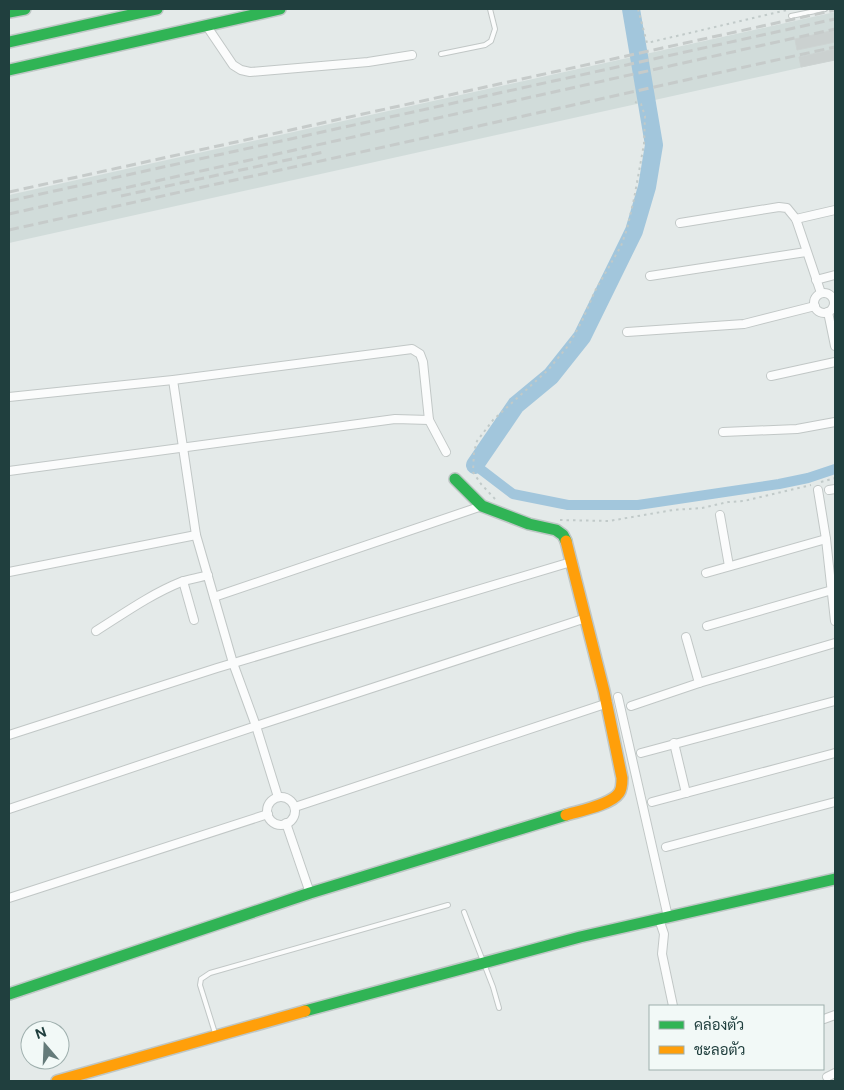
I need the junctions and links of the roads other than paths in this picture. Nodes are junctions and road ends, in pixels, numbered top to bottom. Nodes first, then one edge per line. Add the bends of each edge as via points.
1 (25, 9) edge
2 (157, 9) edge
3 (280, 9) edge
4 (490, 9) edge
5 (825, 9) edge
6 (9, 12) edge
7 (791, 16) dead end
8 (206, 25) junction
9 (9, 42) edge
10 (441, 54) dead end
11 (412, 55) dead end
12 (9, 70) edge
13 (835, 210) edge
14 (796, 219) junction
15 (680, 223) dead end
16 (806, 252) junction
17 (835, 275) edge
18 (650, 276) dead end
19 (816, 280) junction
20 (821, 293) junction
21 (835, 299) edge
22 (815, 306) junction
23 (828, 312) junction
24 (627, 332) dead end
25 (835, 346) edge
26 (835, 362) edge
27 (771, 376) dead end
28 (173, 380) junction
29 (9, 397) edge
30 (429, 420) junction
31 (835, 422) edge
32 (723, 432) dead end
33 (183, 447) junction
34 (446, 452) dead end
35 (9, 471) edge
36 (455, 479) dead end
37 (816, 486) road end
38 (482, 506) junction
39 (720, 515) dead end
40 (196, 535) junction
41 (826, 539) junction
42 (571, 562) junction
43 (729, 566) junction
44 (9, 572) edge
45 (706, 573) dead end
46 (208, 576) junction
47 (183, 581) junction
48 (832, 590) junction
49 (214, 597) junction
50 (586, 618) junction
51 (194, 620) dead end
52 (835, 621) edge
53 (707, 626) dead end
54 (96, 631) dead end
55 (686, 638) dead end
56 (835, 643) edge
57 (233, 663) junction
58 (699, 683) junction
59 (618, 697) dead end
60 (835, 702) edge
61 (608, 703) junction
62 (631, 706) dead end
63 (256, 726) junction
64 (9, 735) edge
65 (674, 744) junction
66 (641, 753) dead end
67 (835, 753) edge
68 (686, 793) junction
69 (278, 797) junction
70 (652, 802) dead end
71 (835, 802) edge
72 (295, 808) junction
73 (9, 809) edge
74 (268, 814) junction
75 (286, 823) junction
76 (666, 847) dead end
77 (835, 879) edge
78 (310, 893) junction
79 (9, 898) edge
80 (448, 905) dead end
81 (464, 912) dead end
82 (663, 918) junction
83 (483, 963) junction
84 (9, 994) edge
85 (673, 1005) edge
86 (499, 1008) dead end
87 (835, 1015) edge
88 (824, 1019) edge
89 (215, 1036) junction
90 (835, 1073) edge
91 (827, 1077) dead end
92 (57, 1081) edge

1 - 6 main road
2 - 9 main road
3 - 8 main road
4 - 10 lane via 495,29 491,41
5 - 7 lane
8 - 11 street via 233,65 250,72
8 - 12 main road
13 - 14 street
14 - 15 street via 787,208 779,207
14 - 16 street
16 - 18 street
16 - 19 street
17 - 19 street
19 - 20 street
20 - 21 street
20 - 22 street via 815,298
21 - 23 street
22 - 23 street via 820,312
22 - 24 street via 744,324
23 - 25 street
26 - 27 street
28 - 29 street
28 - 30 street via 412,350 420,354 423,362
28 - 33 street
30 - 33 street via 394,419
30 - 34 street
31 - 32 street via 797,429
33 - 35 street
33 - 40 street
36 - 38 main road
37 - 41 street
38 - 42 main road via 529,524 556,530 563,535
38 - 49 street
39 - 43 street
40 - 44 street
40 - 46 street
41 - 43 street
41 - 48 street
42 - 50 main road
42 - 57 street
43 - 45 street
46 - 47 street
46 - 49 street
47 - 51 street
47 - 54 street via 136,605
48 - 52 street
48 - 53 street
49 - 57 street
50 - 61 main road
50 - 63 street
55 - 58 street
56 - 58 street
57 - 63 street
57 - 64 street
58 - 62 street
59 - 82 street
60 - 65 street
61 - 72 street
61 - 78 main road via 622,776 621,788 613,800
63 - 69 street
63 - 73 street
65 - 66 street
65 - 68 street
67 - 68 street
68 - 70 street
69 - 72 street via 287,798
69 - 74 street via 268,806
71 - 76 street
72 - 75 street via 292,819
74 - 75 street via 273,822
74 - 79 street
75 - 78 street
77 - 82 main road
78 - 84 main road
80 - 89 lane via 210,973 201,979 200,985
81 - 83 lane
82 - 83 main road
82 - 85 street via 662,954
83 - 86 lane
83 - 89 main road
87 - 88 street
89 - 92 main road
90 - 91 street

